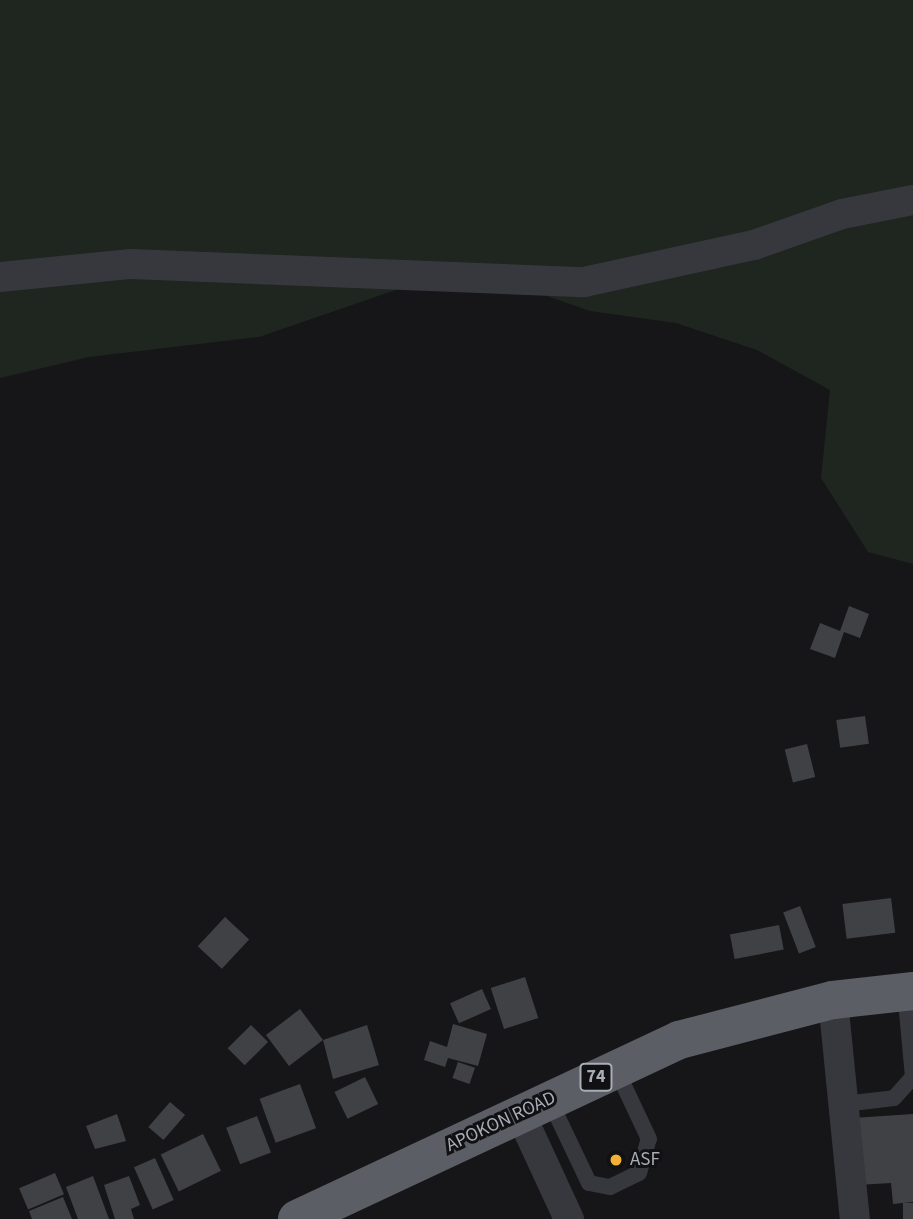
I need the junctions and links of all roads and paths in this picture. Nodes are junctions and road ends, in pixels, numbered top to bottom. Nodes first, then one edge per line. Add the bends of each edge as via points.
1 (913, 200) edge
2 (0, 277) edge
3 (909, 991) edge
4 (833, 1000) junction
5 (615, 1068) junction
6 (844, 1104) junction
7 (534, 1106) junction
8 (297, 1219) edge
9 (569, 1219) edge
10 (855, 1219) edge

1 - 2 street via 842,214 754,245 584,282 131,264
3 - 4 highway, APOKON ROAD / 74
3 - 6 lane via 913,1077 894,1098
4 - 5 highway, APOKON ROAD / 74 via 740,1021
4 - 6 street
5 - 7 highway, APOKON ROAD / 74
5 - 7 lane via 649,1139 639,1173 630,1178 610,1187 589,1182
6 - 10 street
7 - 8 highway, APOKON ROAD / 74
7 - 9 street

